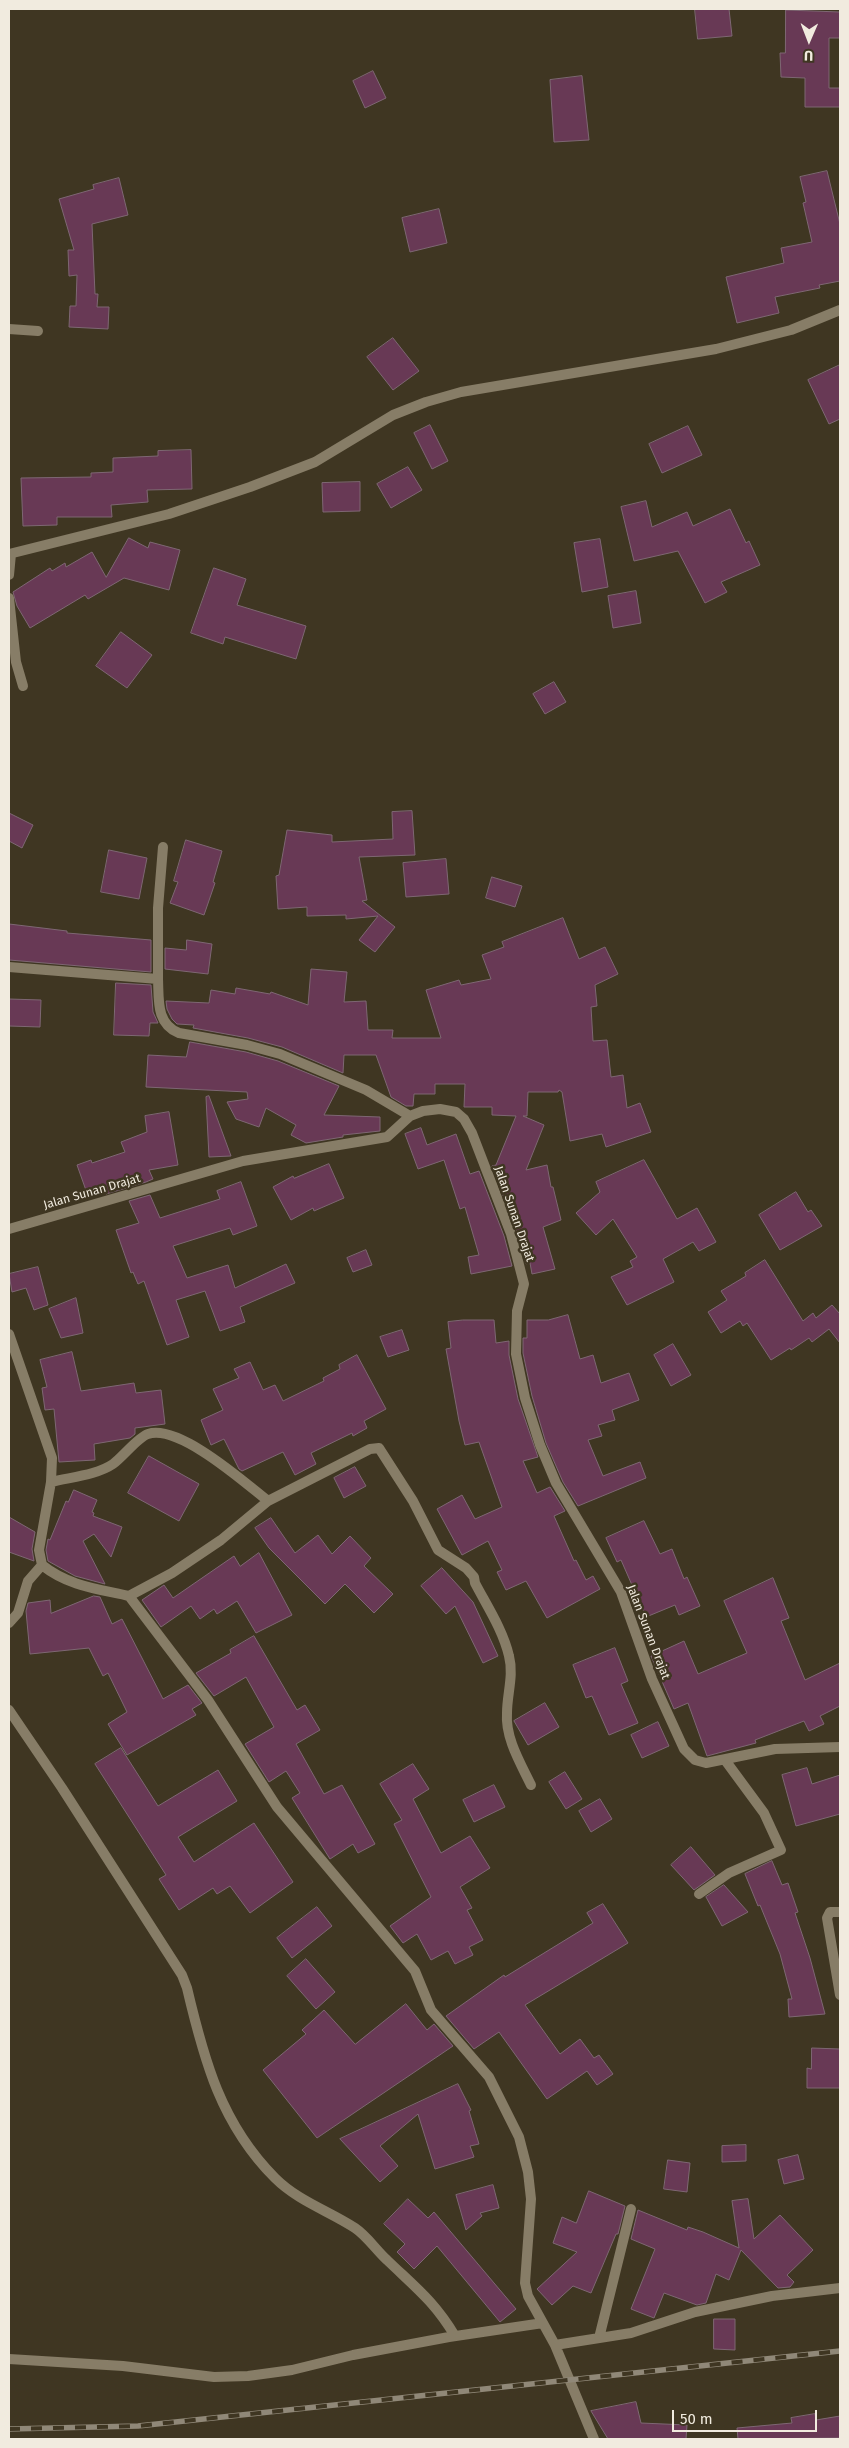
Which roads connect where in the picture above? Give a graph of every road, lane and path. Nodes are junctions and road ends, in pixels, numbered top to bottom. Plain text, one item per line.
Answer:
1 (840, 310) edge
2 (9, 329) edge
3 (38, 331) dead end
4 (10, 554) edge
5 (9, 575) edge
6 (9, 598) edge
7 (23, 686) dead end
8 (163, 847) dead end
9 (9, 967) edge
10 (158, 979) junction
11 (410, 1116) junction
12 (9, 1229) edge
13 (9, 1334) edge
14 (52, 1482) junction
15 (268, 1501) junction
16 (42, 1565) junction
17 (129, 1596) junction
18 (9, 1623) edge
19 (9, 1710) edge
20 (840, 1747) edge
21 (725, 1760) junction
22 (531, 1785) dead end
23 (699, 1894) dead end
24 (840, 1912) edge
25 (840, 1995) edge
26 (631, 2209) dead end
27 (840, 2288) edge
28 (543, 2323) junction
29 (454, 2336) junction
30 (599, 2338) junction
31 (556, 2345) junction
32 (9, 2358) edge
33 (594, 2439) edge

1 - 4 street
2 - 3 street
4 - 5 street
6 - 7 street
8 - 10 street
9 - 10 street
10 - 11 street
11 - 12 street, Jalan Sunan Drajat
11 - 21 street, Jalan Sunan Drajat
13 - 14 street
14 - 15 street
14 - 16 street
15 - 17 street
15 - 22 street
16 - 17 street
16 - 18 street
17 - 28 street
19 - 29 street
20 - 21 street, Jalan Sunan Drajat
21 - 23 street
24 - 25 street
26 - 30 street
27 - 30 street
28 - 29 street
28 - 31 street
29 - 32 street
30 - 31 street
31 - 33 street

